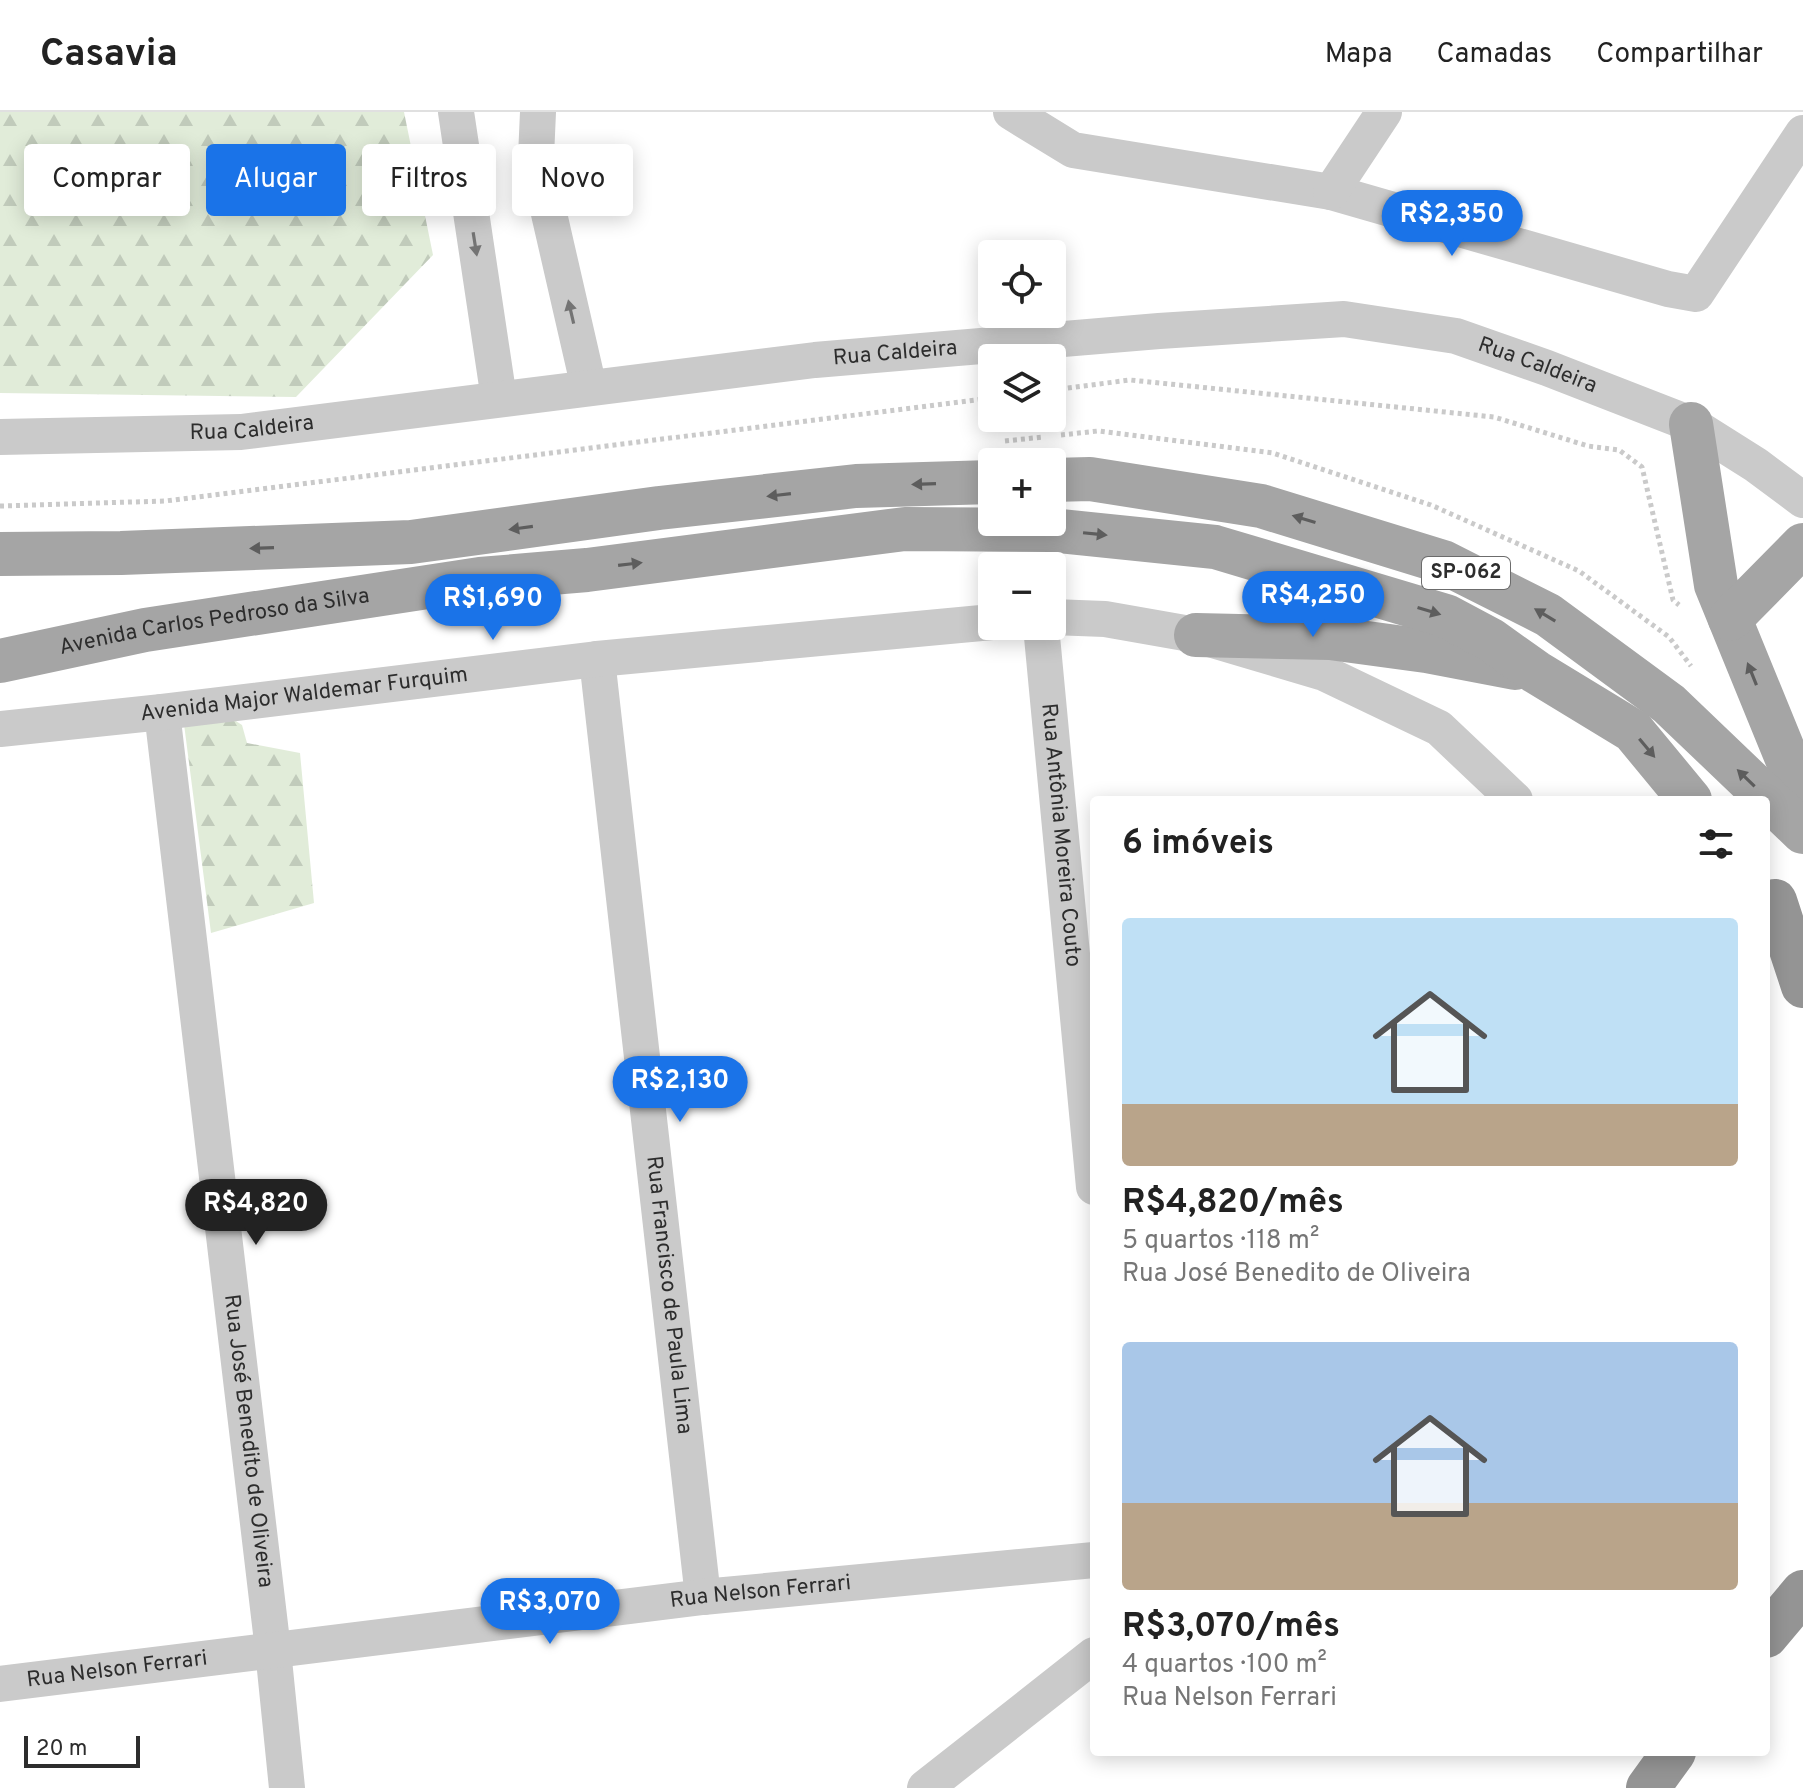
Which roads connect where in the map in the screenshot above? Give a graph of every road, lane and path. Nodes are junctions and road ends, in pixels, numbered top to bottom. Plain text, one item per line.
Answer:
1 (456, 112) edge
2 (538, 112) edge
3 (1011, 112) edge
4 (1384, 112) edge
5 (1803, 133) edge
6 (1331, 192) junction
7 (589, 388) junction
8 (1066, 388) edge
9 (499, 399) junction
10 (978, 400) edge
11 (1691, 424) junction
12 (0, 437) edge
13 (1066, 480) edge
14 (978, 482) edge
15 (1803, 500) edge
16 (0, 506) edge
17 (1803, 545) edge
18 (0, 554) edge
19 (1066, 618) edge
20 (1730, 619) junction
21 (978, 623) edge
22 (1196, 635) junction
23 (1042, 640) edge
24 (597, 659) junction
25 (0, 661) edge
26 (1536, 672) junction
27 (162, 712) junction
28 (0, 729) edge
29 (1511, 796) edge
30 (1687, 796) edge
31 (1765, 796) edge
32 (1803, 798) edge
33 (1770, 800) edge
34 (1803, 832) edge
35 (1770, 895) edge
36 (1803, 958) edge
37 (1803, 986) edge
38 (1090, 1145) edge
39 (1090, 1560) edge
40 (1803, 1592) edge
41 (703, 1597) junction
42 (1770, 1631) edge
43 (273, 1650) junction
44 (1090, 1658) edge
45 (0, 1684) edge
46 (1671, 1756) edge
47 (287, 1788) edge
48 (925, 1788) edge
49 (1648, 1788) edge

1 -> 9 street
7 -> 2 street
3 - 6 street
4 - 6 street
5 - 6 street
7 - 9 street, Rua Caldeira
7 - 11 street, Rua Caldeira
8 - 20 path
9 - 12 street, Rua Caldeira
10 - 16 path
11 - 15 street, Rua Caldeira
11 - 20 main road
31 -> 13 main road, SP-062
14 -> 18 main road
17 - 20 main road
19 - 22 street
32 -> 20 main road
21 - 24 street, Avenida Major Waldemar Furquim
22 - 26 main road
22 - 29 street
23 - 38 street, Rua Antônia Moreira Couto
24 - 27 street, Avenida Major Waldemar Furquim
24 - 41 street, Rua Francisco de Paula Lima
25 -> 26 main road, Avenida Carlos Pedroso da Silva / SP-062
26 -> 30 main road, SP-062
27 - 28 street, Avenida Major Waldemar Furquim
27 - 43 street, Rua José Benedito de Oliveira
34 -> 33 main road, SP-062
35 - 36 main road
35 - 37 highway
39 - 41 street, Rua Nelson Ferrari
40 - 42 highway
41 - 43 street, Rua Nelson Ferrari
43 - 45 street, Rua Nelson Ferrari
43 - 47 street, Rua José Benedito de Oliveira
44 - 48 street
46 - 49 highway

